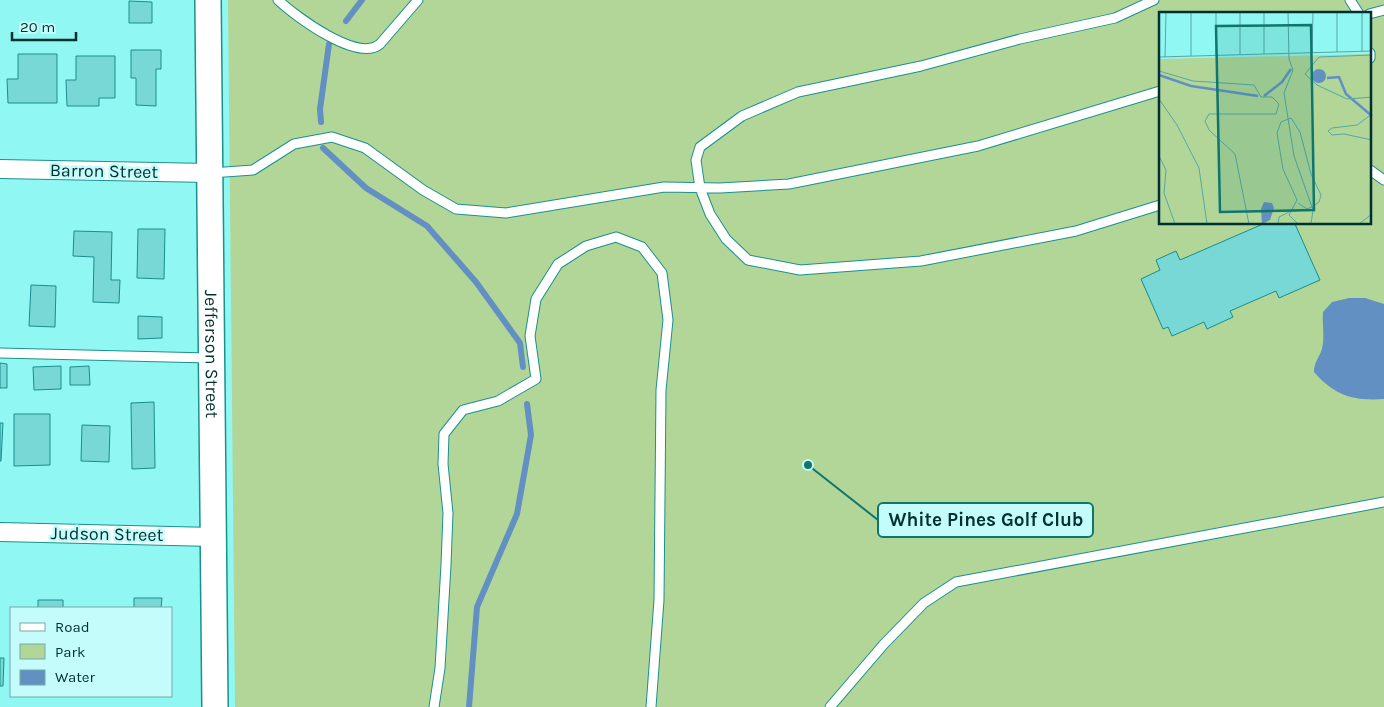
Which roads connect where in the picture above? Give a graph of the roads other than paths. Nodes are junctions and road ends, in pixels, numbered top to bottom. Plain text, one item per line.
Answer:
1 (208, 0) edge
2 (278, 0) edge
3 (418, 0) edge
4 (1154, 0) edge
5 (1350, 0) edge
6 (1358, 12) edge
7 (1159, 91) edge
8 (0, 169) edge
9 (1372, 171) edge
10 (209, 173) junction
11 (1384, 180) edge
12 (700, 188) junction
13 (1159, 205) edge
14 (0, 353) edge
15 (212, 358) junction
16 (1384, 502) edge
17 (0, 532) edge
18 (214, 537) junction
19 (215, 707) edge
20 (434, 707) edge
21 (650, 707) edge
22 (830, 707) edge

1 - 10 street, Jefferson Street
2 - 3 lane
4 - 12 lane
5 - 6 lane
7 - 12 lane
8 - 10 street, Barron Street
9 - 11 lane
10 - 12 lane
10 - 15 street, Jefferson Street
12 - 13 lane
14 - 15 lane
15 - 18 street, Jefferson Street
16 - 22 lane
17 - 18 street, Judson Street
18 - 19 street, Jefferson Street
20 - 21 lane

